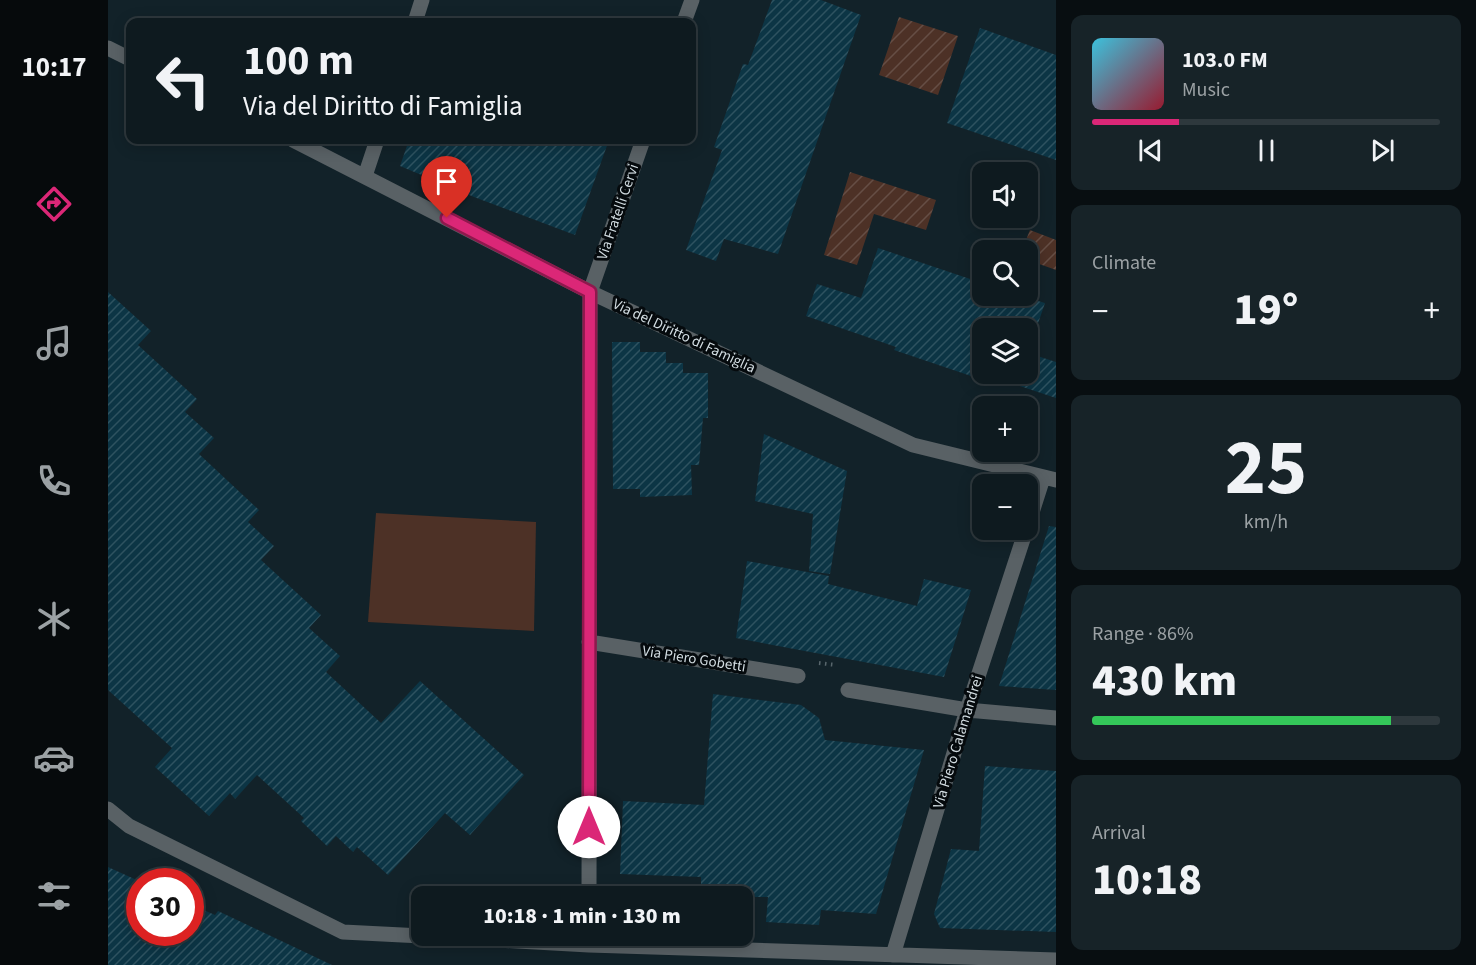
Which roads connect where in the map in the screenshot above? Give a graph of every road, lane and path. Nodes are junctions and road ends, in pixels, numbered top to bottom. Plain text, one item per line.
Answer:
1 (423, 0) edge
2 (692, 0) edge
3 (416, 18) edge
4 (685, 18) edge
5 (108, 48) edge
6 (126, 57) edge
7 (301, 144) edge
8 (376, 144) edge
9 (642, 144) edge
10 (365, 176) junction
11 (590, 292) junction
12 (1049, 479) edge
13 (1038, 503) edge
14 (1023, 540) edge
15 (589, 642) junction
16 (798, 676) joint
17 (849, 690) joint
18 (967, 710) junction
19 (1056, 718) edge
20 (108, 809) edge
21 (589, 886) edge
22 (411, 935) edge
23 (711, 946) edge
24 (893, 955) junction
25 (1056, 960) edge

1 - 3 street
2 - 4 street
5 - 6 street
7 - 10 street, Via del Diritto di Famiglia
8 - 10 street
9 - 11 street, Via Fratelli Cervi
10 - 11 street, Via del Diritto di Famiglia
11 - 12 street, Via del Diritto di Famiglia
11 - 15 street, Via Fratelli Cervi
12 - 13 street
14 - 18 street, Via Piero Calamandrei
15 - 16 street, Via Piero Gobetti
15 - 21 street, Via Fratelli Cervi
16 - 17 path
17 - 18 street
18 - 19 street
18 - 24 street, Via Piero Calamandrei
20 - 22 street
23 - 24 street
24 - 25 street

